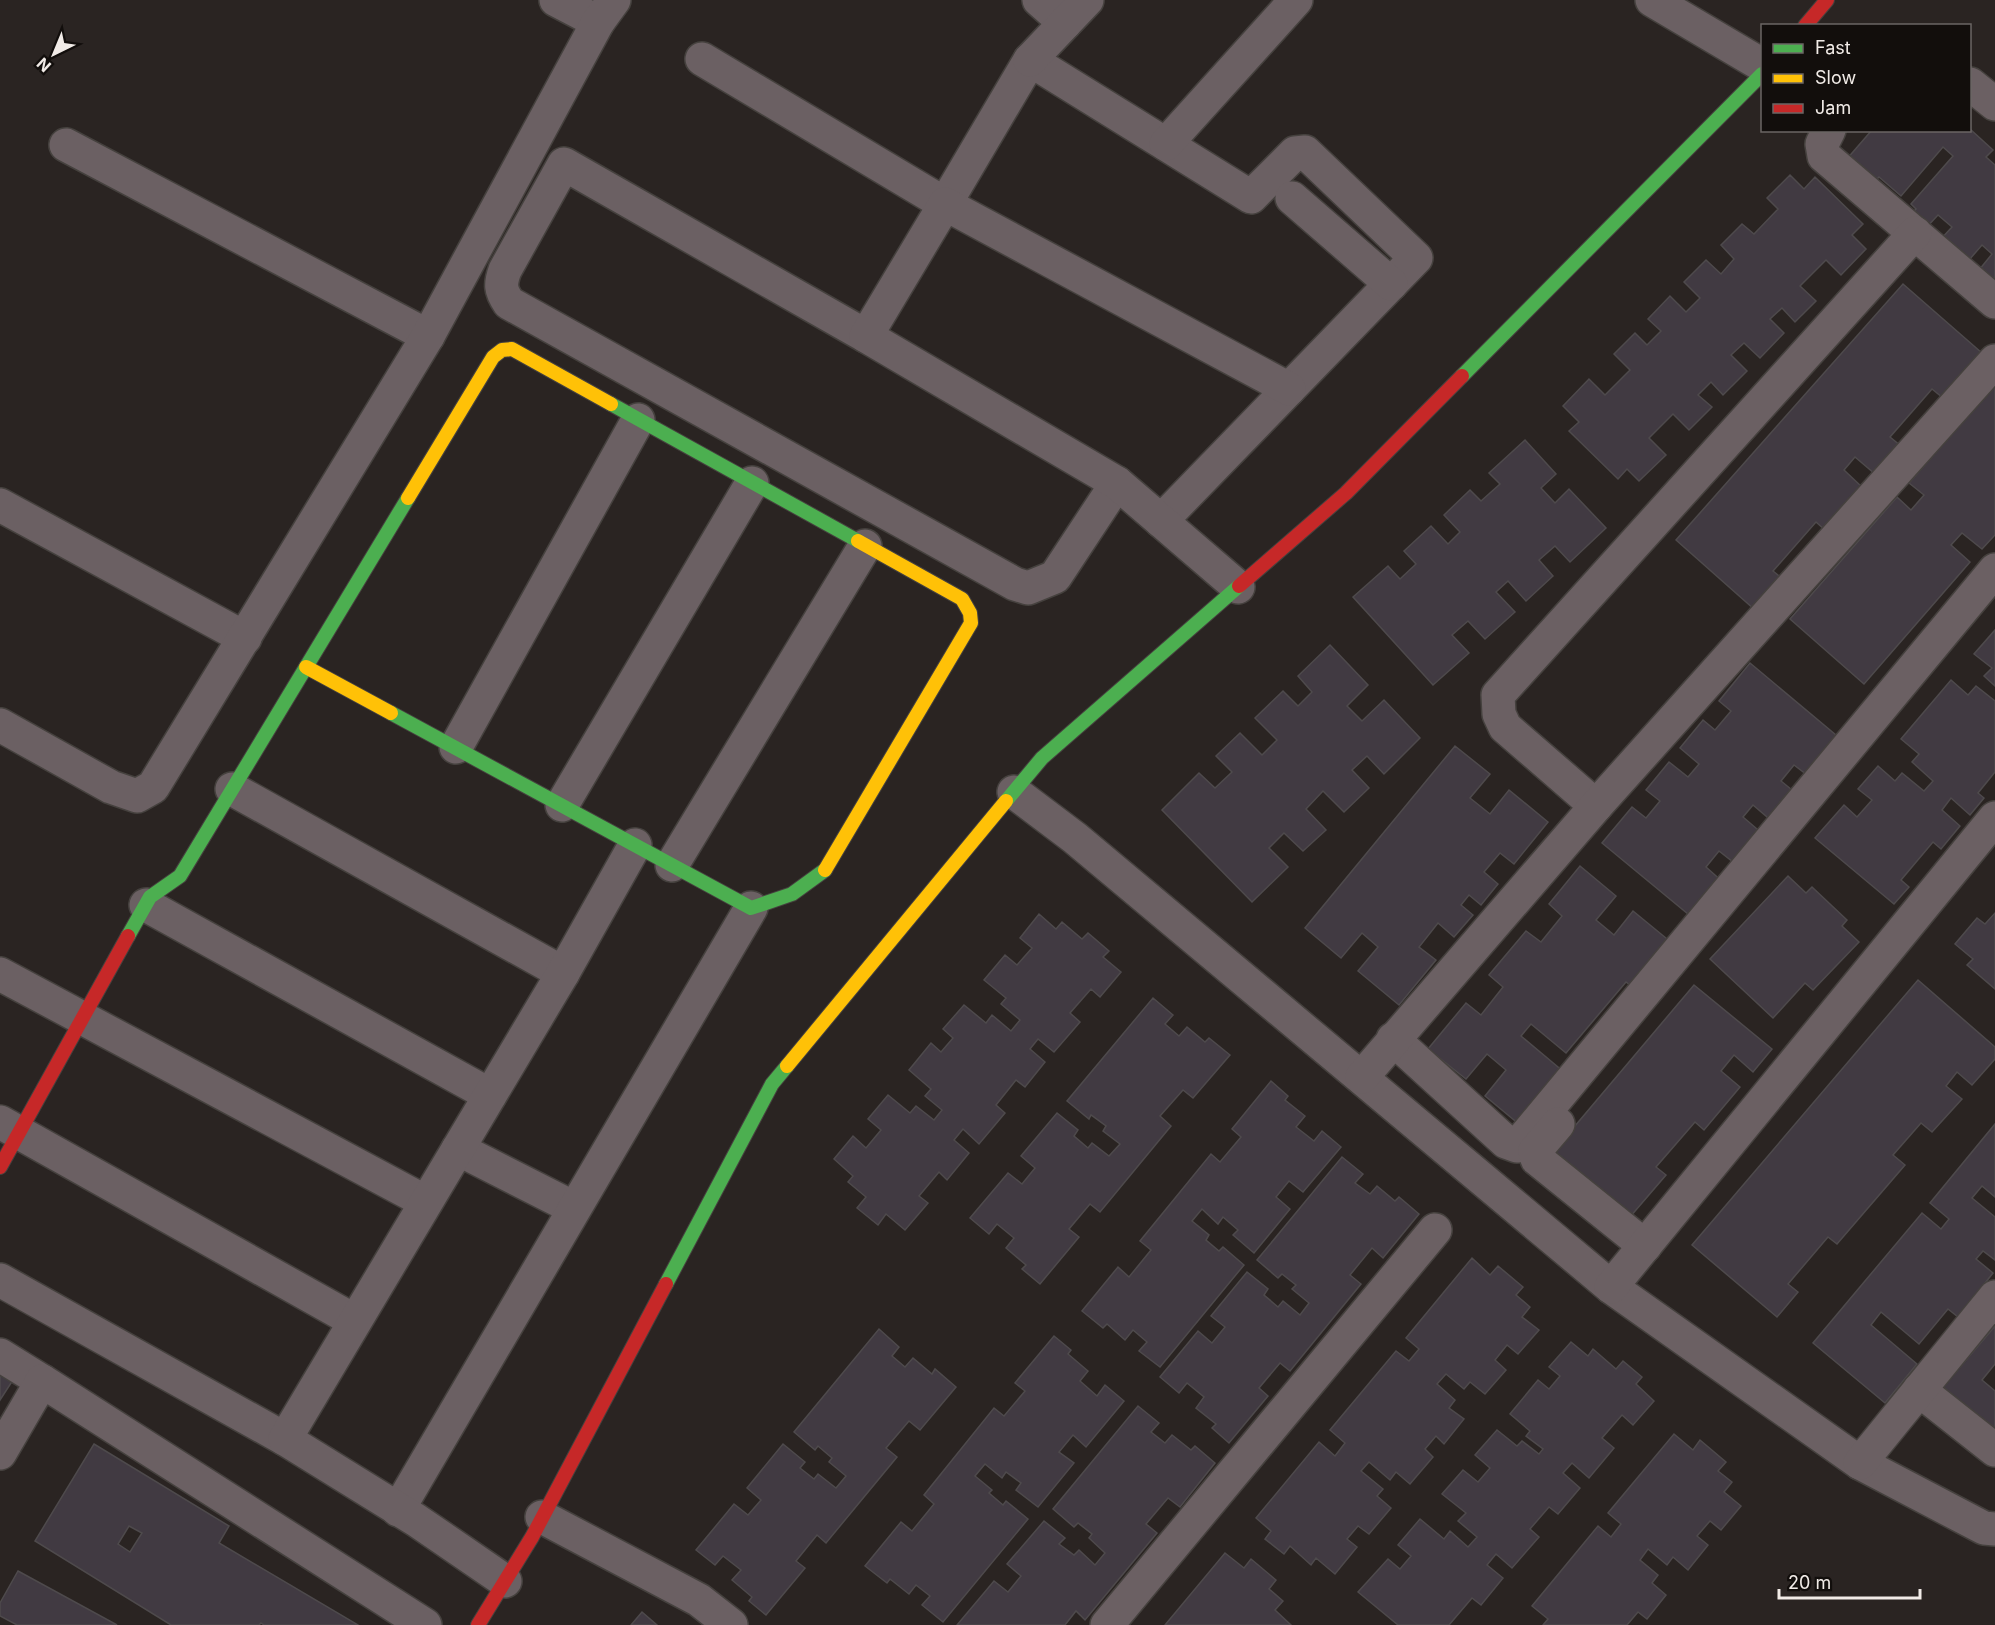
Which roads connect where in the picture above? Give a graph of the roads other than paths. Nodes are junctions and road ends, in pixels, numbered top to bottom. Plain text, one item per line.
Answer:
1 (556, 0) edge
2 (1039, 0) edge
3 (1087, 0) edge
4 (1296, 0) edge
5 (1652, 0) edge
6 (1827, 0) edge
7 (606, 11) edge
8 (1065, 23) junction
9 (1807, 24) edge
10 (702, 59) dead end
11 (1030, 60) junction
12 (1761, 64) edge
13 (1761, 75) edge
14 (1971, 85) edge
15 (1995, 104) edge
16 (1828, 132) edge
17 (1166, 144) junction
18 (66, 145) dead end
19 (1292, 198) dead end
20 (945, 204) junction
21 (1915, 233) junction
22 (1391, 284) junction
23 (1995, 302) edge
24 (428, 336) junction
25 (866, 336) junction
26 (1995, 361) edge
27 (1288, 389) junction
28 (638, 420) junction
29 (752, 483) junction
30 (1117, 483) junction
31 (0, 505) edge
32 (1161, 520) junction
33 (866, 546) junction
34 (1995, 570) edge
35 (1238, 587) junction
36 (1995, 599) edge
37 (245, 638) junction
38 (306, 667) junction
39 (0, 725) edge
40 (456, 747) junction
41 (232, 789) junction
42 (1014, 792) junction
43 (562, 805) junction
44 (1596, 807) junction
45 (1995, 818) edge
46 (635, 845) junction
47 (672, 865) junction
48 (146, 905) junction
49 (751, 908) junction
50 (563, 973) junction
51 (0, 974) edge
52 (85, 1018) junction
53 (1393, 1039) junction
54 (1362, 1077) junction
55 (490, 1095) junction
56 (10, 1128) edge
57 (458, 1149) junction
58 (0, 1167) edge
59 (426, 1202) junction
60 (574, 1208) junction
61 (1435, 1230) dead end
62 (1645, 1246) junction
63 (0, 1280) edge
64 (1611, 1287) junction
65 (1995, 1296) edge
66 (355, 1321) junction
67 (0, 1355) edge
68 (42, 1381) junction
69 (1919, 1390) junction
70 (285, 1439) junction
71 (1995, 1450) edge
72 (0, 1453) edge
73 (1860, 1463) junction
74 (398, 1510) junction
75 (542, 1516) junction
76 (1995, 1529) edge
77 (505, 1581) junction
78 (425, 1625) edge
79 (478, 1625) edge
80 (730, 1625) edge
81 (1107, 1625) edge

1 - 7 street
2 - 8 street
3 - 8 street
4 - 17 street
5 - 12 street
6 - 9 street
7 - 24 street
8 - 11 street
10 - 20 street
11 - 17 street
11 - 20 street
13 - 35 street
14 - 15 street
16 - 21 street
17 - 22 street
18 - 24 street
19 - 22 street
20 - 25 street
20 - 27 street
21 - 23 street
21 - 44 street
22 - 27 street
24 - 37 street
25 - 30 street
25 - 30 street
26 - 44 street
27 - 32 street
28 - 29 street
28 - 38 street
28 - 40 street
29 - 33 street
29 - 43 street
30 - 32 street
31 - 37 street
32 - 35 street
33 - 47 street
33 - 49 street
34 - 53 street
35 - 42 street
36 - 62 street
37 - 39 street
38 - 40 street
38 - 41 street
40 - 43 street
41 - 48 street
41 - 50 street
42 - 54 street
42 - 75 street
43 - 46 street
44 - 53 street
45 - 62 street
46 - 47 street
46 - 50 street
47 - 49 street
48 - 52 street
48 - 55 street
49 - 60 street
50 - 55 street
51 - 52 street
52 - 56 street
52 - 59 street
53 - 54 street
54 - 64 street
55 - 57 street
56 - 58 street
56 - 66 street
57 - 59 street
57 - 60 street
59 - 66 street
60 - 74 street
61 - 81 street
62 - 64 street
63 - 70 street
64 - 73 street
65 - 69 street
66 - 70 street
67 - 68 street
68 - 72 street
68 - 78 street
69 - 71 street
69 - 73 street
70 - 74 street
73 - 76 street
74 - 77 street
75 - 77 street
75 - 80 street
77 - 79 street

